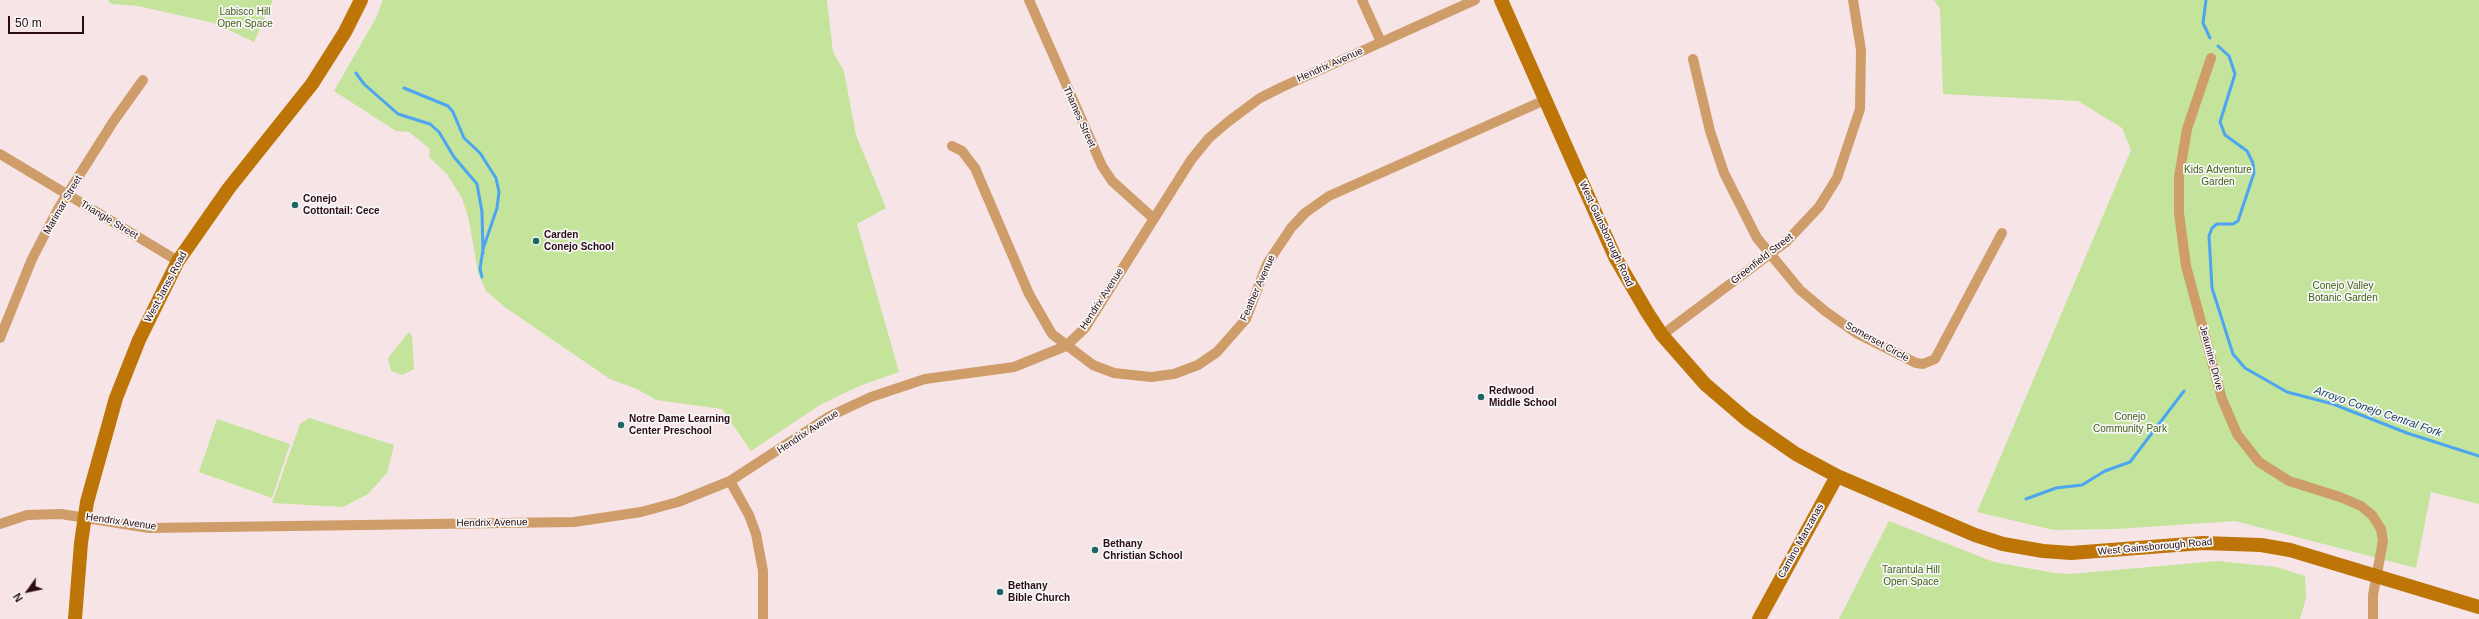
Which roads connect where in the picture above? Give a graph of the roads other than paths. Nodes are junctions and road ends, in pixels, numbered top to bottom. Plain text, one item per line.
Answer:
1 (361, 0) edge
2 (1040, 0) edge
3 (1362, 0) edge
4 (1475, 0) edge
5 (1501, 0) edge
6 (1853, 0) edge
7 (1029, 1) edge
8 (1381, 42) junction
9 (2211, 58) dead end
10 (1693, 59) dead end
11 (143, 80) dead end
12 (1545, 100) junction
13 (952, 146) dead end
14 (0, 154) edge
15 (68, 195) junction
16 (1153, 218) junction
17 (2002, 233) dead end
18 (1769, 255) junction
19 (178, 261) junction
20 (1662, 335) junction
21 (0, 338) edge
22 (1066, 346) junction
23 (1837, 476) junction
24 (730, 481) junction
25 (84, 516) junction
26 (0, 524) edge
27 (2377, 578) junction
28 (2479, 607) edge
29 (75, 619) edge
30 (763, 619) edge
31 (1759, 619) edge
32 (2374, 619) edge

1 - 19 street, West Janss Road
2 - 7 street
3 - 8 street
4 - 8 street, Hendrix Avenue
5 - 12 street, West Gainsborough Road
6 - 18 street, Greenfield Street
7 - 16 street, Thames Street
8 - 16 street, Hendrix Avenue
9 - 27 street, Jeaunine Drive
10 - 18 street, Somerset Circle
11 - 15 street, Marimar Street
12 - 20 street, West Gainsborough Road
12 - 22 street, Feather Avenue
13 - 22 street, Feather Avenue
14 - 15 street, Triangle Street
15 - 19 street, Triangle Street
15 - 21 street, Marimar Street
16 - 22 street, Hendrix Avenue
17 - 18 street, Somerset Circle
18 - 20 street, Greenfield Street
19 - 25 street, West Janss Road
20 - 23 street, West Gainsborough Road
22 - 24 street, Hendrix Avenue
23 - 27 street, West Gainsborough Road
23 - 31 street, Camino Manzanas
24 - 25 street, Hendrix Avenue
24 - 30 street
25 - 26 street, Hendrix Avenue
25 - 29 street, West Janss Road
27 - 28 street, West Gainsborough Road
27 - 32 street, Jeaunine Drive

